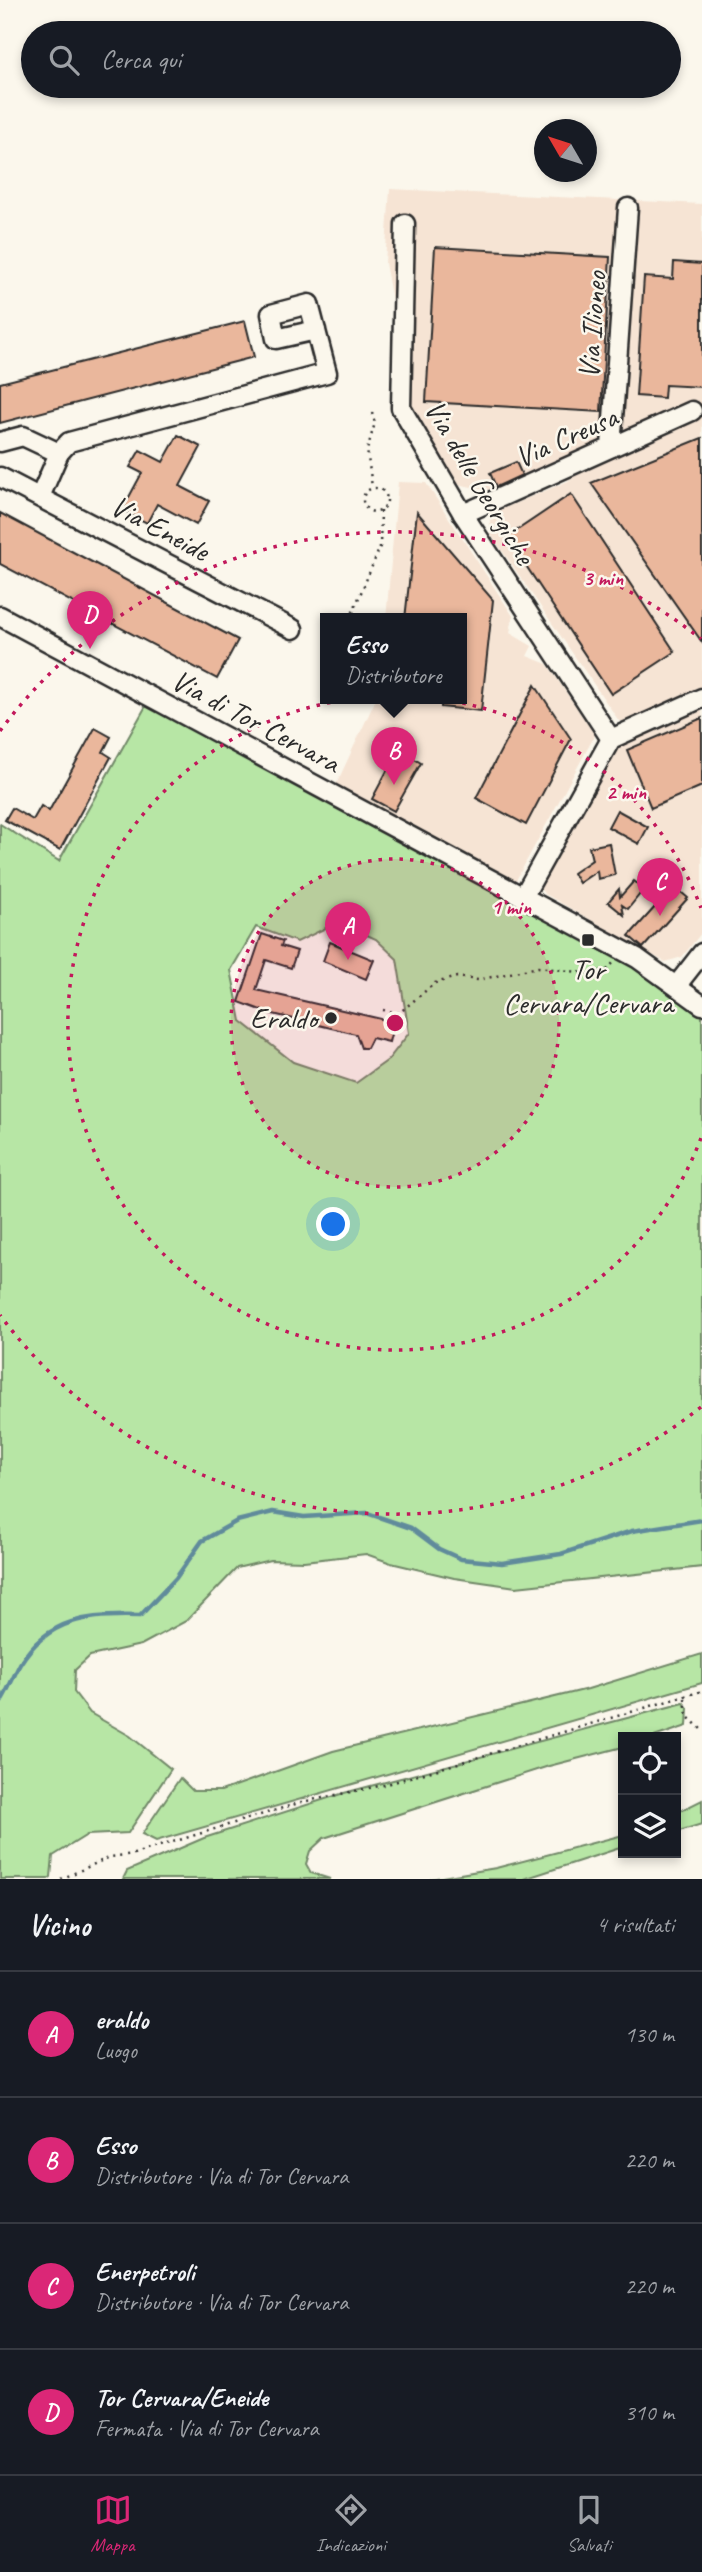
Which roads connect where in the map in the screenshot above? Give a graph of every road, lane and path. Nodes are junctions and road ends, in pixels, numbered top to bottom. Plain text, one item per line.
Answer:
1 (628, 208) dead end
2 (405, 224) dead end
3 (316, 330) dead end
4 (692, 411) dead end
5 (372, 413) dead end
6 (0, 442) edge
7 (611, 447) junction
8 (59, 453) junction
9 (0, 477) edge
10 (372, 487) junction
11 (40, 497) junction
12 (381, 511) junction
13 (463, 514) junction
14 (352, 613) edge
15 (0, 616) edge
16 (293, 629) dead end
17 (702, 698) edge
18 (611, 739) junction
19 (523, 897) junction
20 (621, 950) junction
21 (702, 953) edge
22 (677, 985) junction
23 (702, 1005) edge
24 (383, 1010) dead end
25 (702, 1691) edge
26 (685, 1698) junction
27 (697, 1723) junction
28 (702, 1724) edge
29 (702, 1730) edge
30 (61, 1879) edge

1 - 7 street, Via Ilioneo
2 - 13 street, Via delle Georgiche
3 - 8 street
4 - 7 street, Via Creusa
5 - 10 path
6 - 8 street
7 - 13 street, Via Creusa
8 - 11 street
9 - 11 street, Via Eneide
10 - 12 path
10 - 12 path
11 - 16 street, Via Eneide
12 - 14 path
13 - 18 street, Via delle Georgiche
15 - 19 street, Via di Tor Cervara
17 - 18 street
18 - 19 street
19 - 20 street, Via di Tor Cervara
20 - 22 street, Via di Tor Cervara
20 - 24 path
21 - 22 street
22 - 23 street, Via di Tor Cervara
25 - 26 path
26 - 27 path
26 - 30 path
27 - 28 path
27 - 29 path

